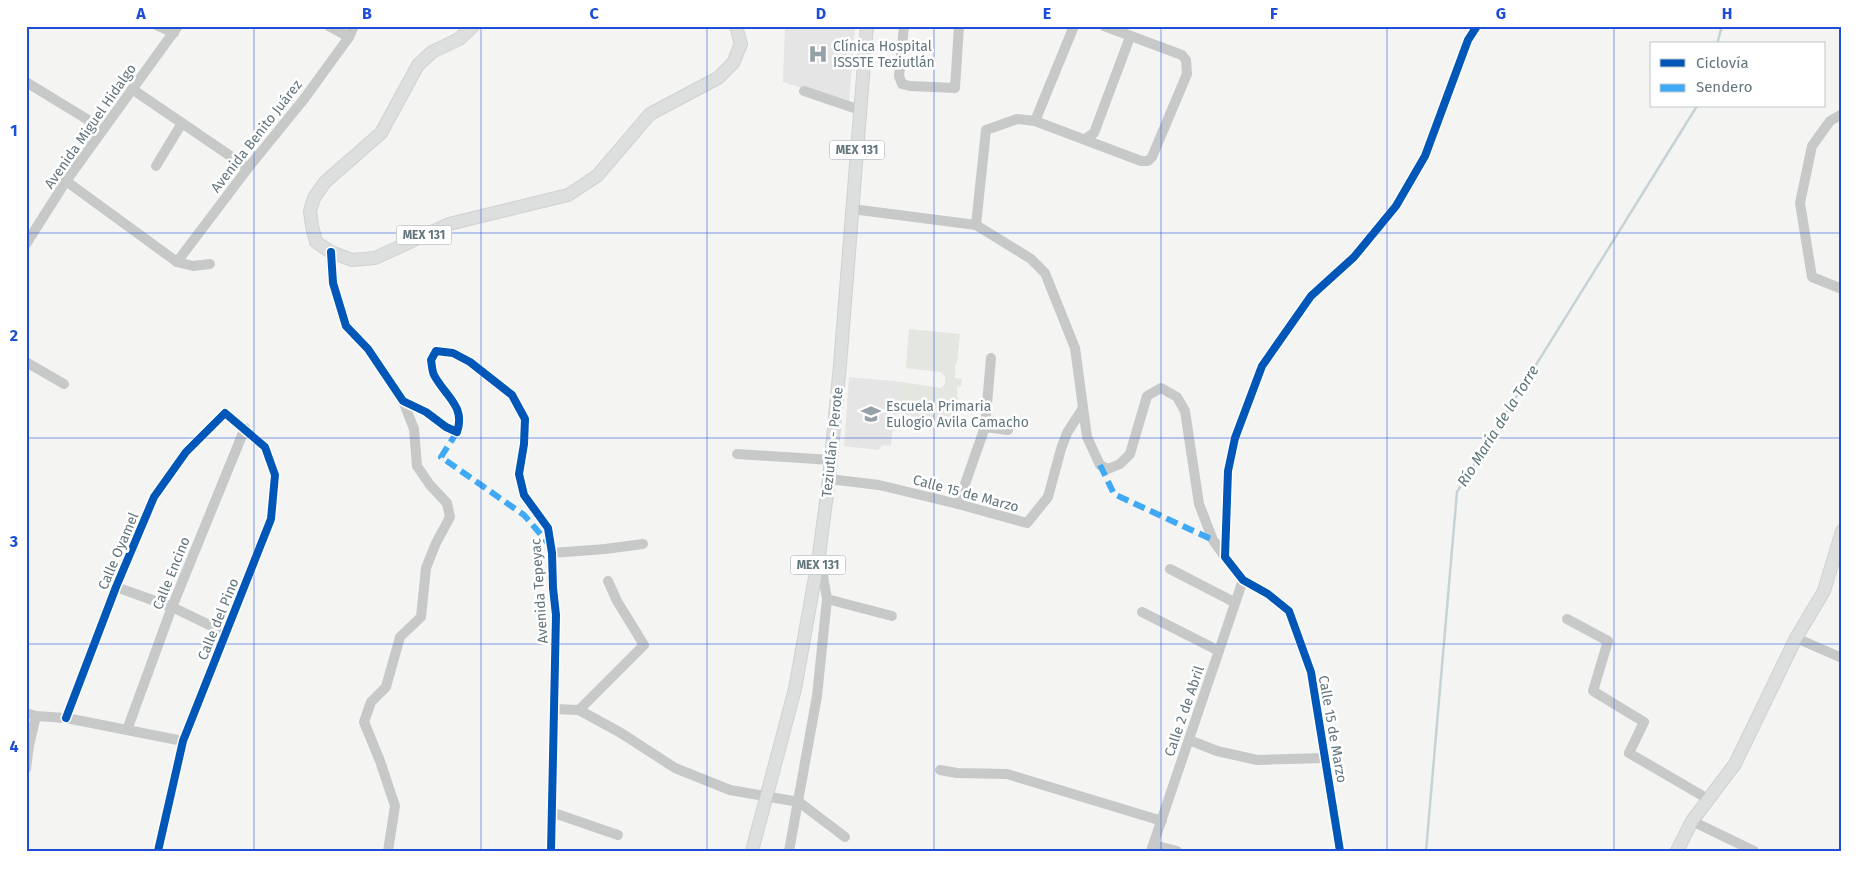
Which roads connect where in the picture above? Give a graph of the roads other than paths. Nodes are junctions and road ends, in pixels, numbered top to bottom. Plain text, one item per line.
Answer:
1 (158, 26) edge
2 (329, 26) edge
3 (354, 26) edge
4 (473, 26) edge
5 (736, 26) edge
6 (868, 26) edge
7 (904, 26) edge
8 (959, 26) edge
9 (1074, 26) edge
10 (1104, 26) edge
11 (1477, 26) edge
12 (174, 29) edge
13 (349, 37) junction
14 (1130, 37) junction
15 (26, 82) edge
16 (132, 89) junction
17 (804, 90) dead end
18 (860, 110) junction
19 (1842, 114) edge
20 (1035, 121) junction
21 (182, 123) junction
22 (103, 129) junction
23 (1086, 140) junction
24 (156, 166) dead end
25 (248, 168) junction
26 (66, 181) junction
27 (852, 209) junction
28 (976, 225) junction
29 (26, 244) edge
30 (331, 252) junction
31 (177, 262) junction
32 (210, 264) dead end
33 (1842, 289) edge
34 (990, 358) dead end
35 (26, 362) edge
36 (64, 384) dead end
37 (403, 401) junction
38 (1083, 408) junction
39 (225, 413) joint
40 (985, 427) junction
41 (245, 428) junction
42 (1008, 430) dead end
43 (737, 454) dead end
44 (831, 460) junction
45 (829, 479) junction
46 (958, 504) junction
47 (1841, 536) edge
48 (644, 544) dead end
49 (552, 553) junction
50 (819, 555) junction
51 (1225, 557) junction
52 (1170, 569) dead end
53 (1243, 580) junction
54 (608, 581) dead end
55 (116, 587) junction
56 (827, 599) junction
57 (1234, 602) junction
58 (172, 607) junction
59 (1142, 612) dead end
60 (892, 616) dead end
61 (1567, 618) dead end
62 (226, 632) junction
63 (1796, 638) junction
64 (1220, 651) junction
65 (1842, 658) edge
66 (555, 708) junction
67 (579, 710) junction
68 (31, 715) edge
69 (66, 718) junction
70 (126, 730) junction
71 (1189, 740) junction
72 (183, 742) junction
73 (1325, 758) junction
74 (26, 769) edge
75 (940, 770) dead end
76 (765, 796) junction
77 (1708, 799) junction
78 (799, 802) junction
79 (551, 812) junction
80 (1162, 821) junction
81 (1692, 821) junction
82 (618, 835) dead end
83 (845, 837) dead end
84 (1152, 848) edge
85 (158, 851) edge
86 (388, 851) edge
87 (551, 851) edge
88 (752, 851) edge
89 (789, 851) edge
90 (1177, 851) edge
91 (1340, 851) edge
92 (1677, 851) edge
93 (1754, 851) edge

1 - 12 street
2 - 13 street
3 - 13 street, Avenida Benito Juárez
4 - 30 main road, MEX 131
5 - 30 main road, MEX 131
6 - 18 main road, Teziutlán - Perote / MEX 131
7 - 8 street
9 - 20 street
10 - 14 street
11 - 51 street
12 - 16 street, Avenida Miguel Hidalgo
13 - 25 street, Avenida Benito Juárez
14 - 23 street
14 - 23 street
15 - 22 street
16 - 21 street
16 - 22 street, Avenida Miguel Hidalgo
17 - 18 street
18 - 27 main road, Teziutlán - Perote / MEX 131
19 - 33 street
20 - 23 street
20 - 28 street
21 - 24 street
21 - 25 street
22 - 26 street, Avenida Miguel Hidalgo
25 - 31 street, Avenida Benito Juárez
26 - 29 street, Avenida Miguel Hidalgo
26 - 31 street
27 - 28 street
27 - 44 main road, Teziutlán - Perote / MEX 131
28 - 38 street
30 - 37 street
31 - 32 street
34 - 40 street
35 - 36 street
37 - 49 street, Avenida Tepeyac
37 - 86 street
38 - 46 street, Calle 15 de Marzo
38 - 51 street
39 - 41 street, Calle del Pino
39 - 55 street, Calle Oyamel
40 - 42 street
40 - 46 street
41 - 58 street, Calle Encino
41 - 62 street, Calle del Pino
43 - 44 street
44 - 45 main road, Teziutlán - Perote / MEX 131
45 - 46 street, Calle 15 de Marzo
45 - 50 main road, Teziutlán - Perote / MEX 131
47 - 63 main road
48 - 49 street
49 - 66 street, Avenida Tepeyac
50 - 56 street
50 - 76 main road, Teziutlán - Perote / MEX 131
51 - 53 street
52 - 57 street
53 - 57 street, Calle 2 de Abril
53 - 73 street, Calle 15 de Marzo
54 - 67 street
55 - 58 street
55 - 69 street, Calle Oyamel
56 - 60 street
56 - 78 street
57 - 64 street, Calle 2 de Abril
58 - 62 street
58 - 70 street, Calle Encino
59 - 64 street
61 - 77 street
62 - 72 street, Calle del Pino
63 - 65 street
63 - 77 main road
64 - 71 street, Calle 2 de Abril
66 - 67 street
66 - 79 street, Avenida Tepeyac
67 - 76 street
68 - 69 street
68 - 74 street
69 - 70 street
70 - 72 street
71 - 73 street
71 - 80 street, Calle 2 de Abril
72 - 85 street, Calle del Pino
73 - 91 street, Calle 15 de Marzo
75 - 80 street
76 - 78 street
76 - 88 main road, Teziutlán - Perote / MEX 131
77 - 81 main road
78 - 83 street
78 - 89 street
79 - 82 street
79 - 87 street, Avenida Tepeyac
80 - 84 street, Calle 2 de Abril
81 - 92 main road
81 - 93 street
84 - 90 street

